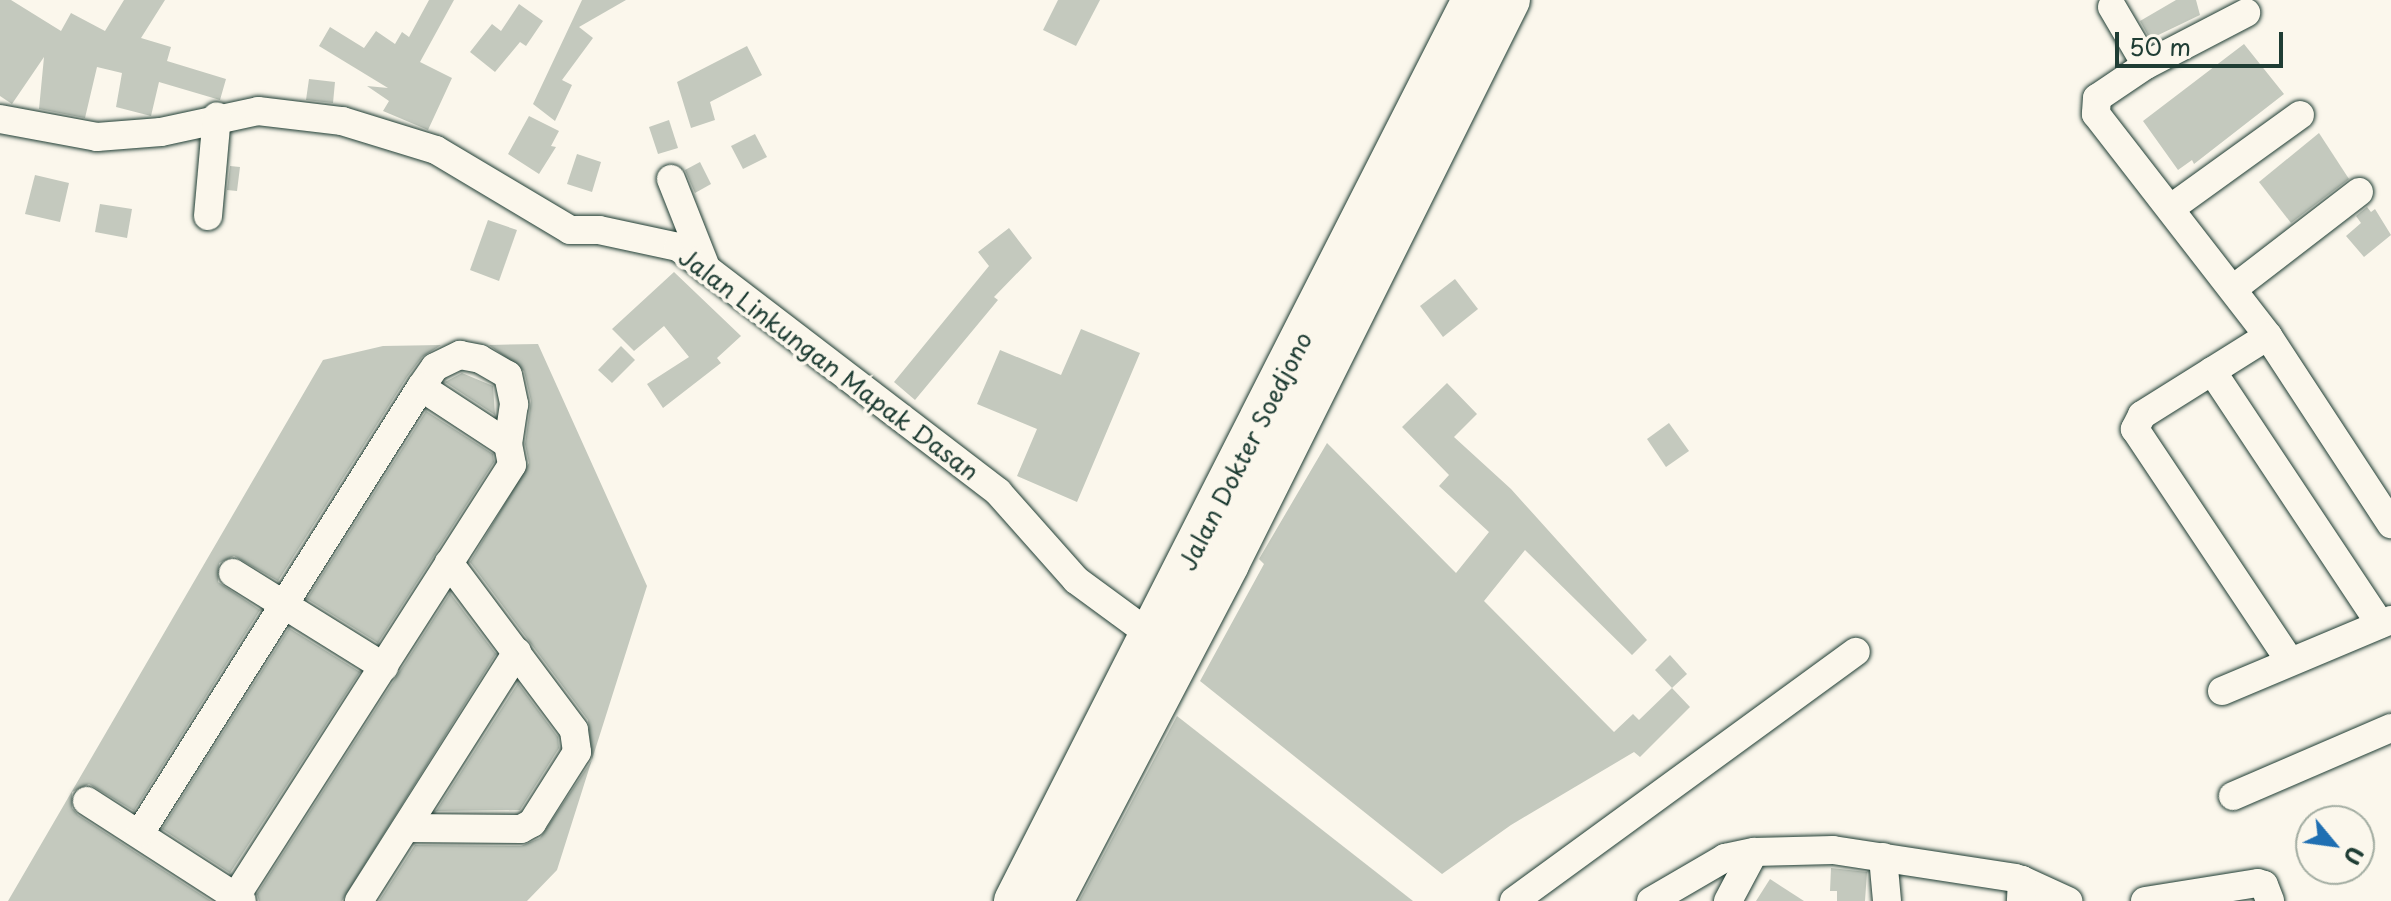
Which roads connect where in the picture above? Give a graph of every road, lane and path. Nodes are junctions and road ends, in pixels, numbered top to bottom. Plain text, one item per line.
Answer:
1 (1473, 0) edge
2 (1509, 0) edge
3 (2115, 2) edge
4 (2246, 13) dead end
5 (2146, 65) junction
6 (2300, 115) dead end
7 (217, 116) junction
8 (0, 119) edge
9 (671, 179) dead end
10 (2359, 192) dead end
11 (2171, 208) junction
12 (208, 216) dead end
13 (707, 270) junction
14 (2233, 289) junction
15 (2268, 336) junction
16 (2212, 371) junction
17 (421, 387) junction
18 (508, 444) junction
19 (2391, 524) edge
20 (449, 563) junction
21 (233, 573) dead end
22 (285, 603) junction
23 (2386, 622) edge
24 (1151, 635) junction
25 (517, 652) junction
26 (1856, 652) dead end
27 (2289, 660) junction
28 (384, 667) junction
29 (2222, 691) dead end
30 (2391, 728) edge
31 (2233, 796) dead end
32 (87, 801) dead end
33 (406, 828) junction
34 (140, 833) junction
35 (1754, 852) junction
36 (1883, 857) junction
37 (2021, 891) edge
38 (237, 900) edge
39 (359, 901) edge
40 (1015, 901) edge
41 (1052, 901) edge
42 (1514, 901) edge
43 (1651, 901) edge
44 (1728, 901) edge
45 (1887, 901) edge
46 (2068, 901) edge
47 (2145, 901) edge
48 (2270, 901) edge

1 - 24 highway, Jalan Dokter Soedjono
2 - 41 highway, Jalan Dokter Soedjono
3 - 5 street
4 - 5 street
5 - 11 street
6 - 11 street
7 - 8 street, Jalan Linkungan Mapak Dasan
7 - 12 street
7 - 13 street, Jalan Linkungan Mapak Dasan
9 - 13 street
10 - 14 street
11 - 14 street
13 - 24 street, Jalan Linkungan Mapak Dasan
14 - 15 street
15 - 16 street
15 - 19 street
16 - 23 street
16 - 27 street
17 - 18 street
17 - 18 street
17 - 22 street
18 - 20 street
20 - 25 street
20 - 28 street
21 - 22 street
22 - 28 street
22 - 34 street
23 - 27 street
24 - 40 highway, Jalan Dokter Soedjono
25 - 33 street
25 - 33 street
26 - 42 street
27 - 29 street
28 - 38 street
30 - 31 street
32 - 34 street
33 - 39 street
34 - 38 street
35 - 36 street
35 - 43 street
35 - 44 street
36 - 37 street
36 - 45 street
37 - 46 street
47 - 48 street

